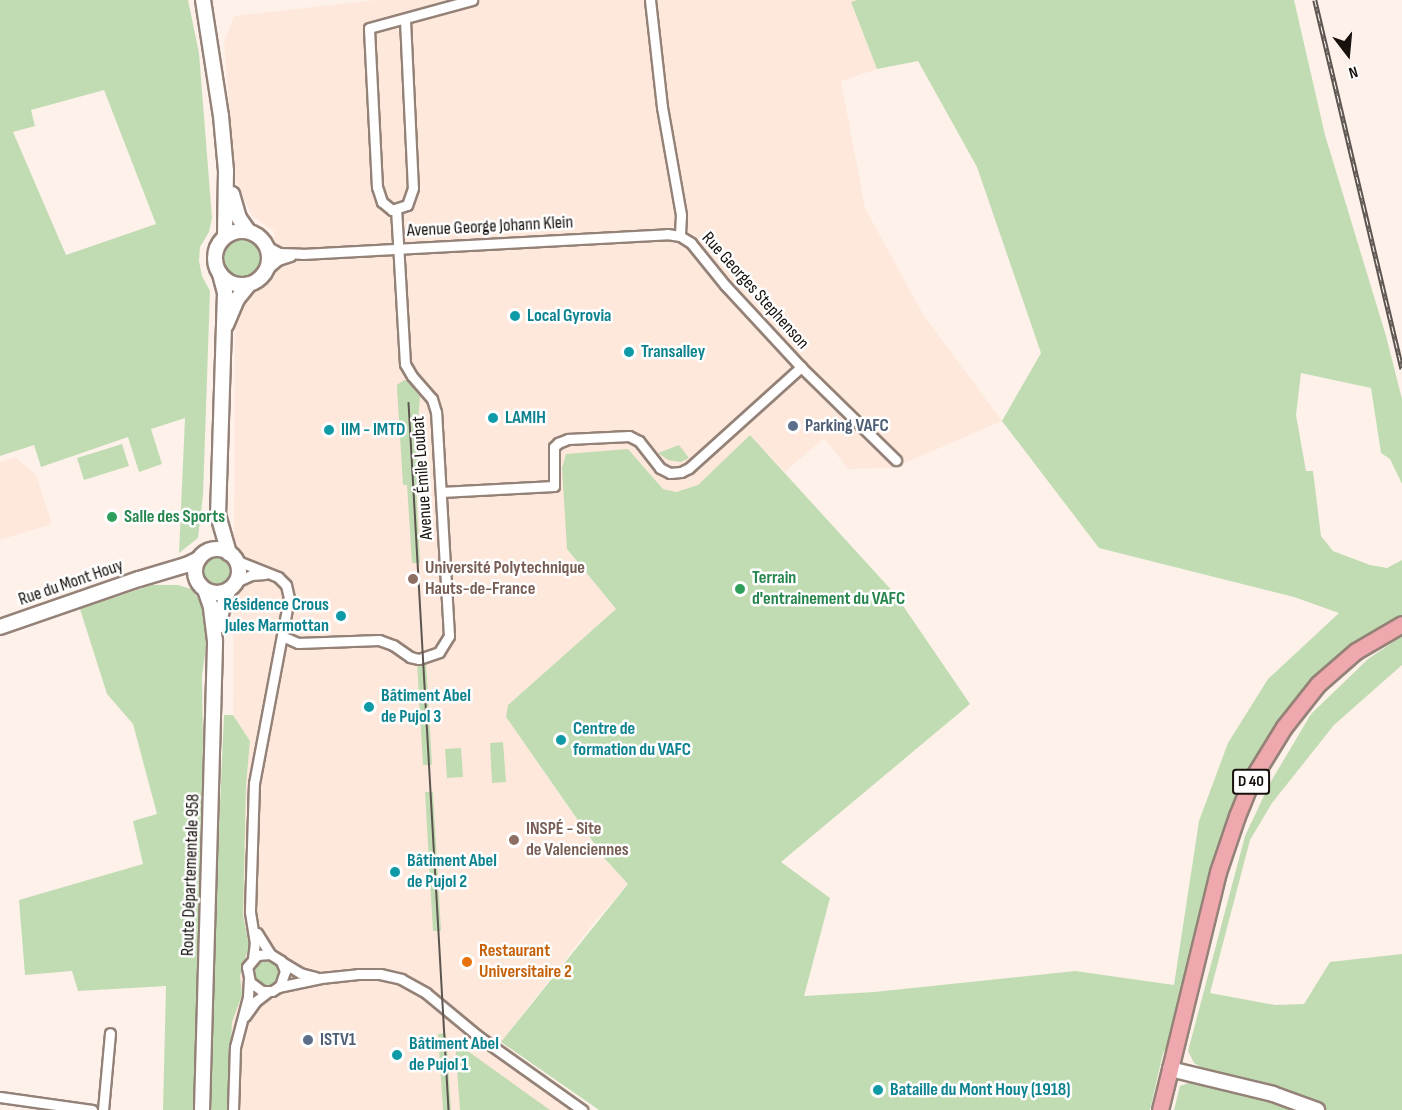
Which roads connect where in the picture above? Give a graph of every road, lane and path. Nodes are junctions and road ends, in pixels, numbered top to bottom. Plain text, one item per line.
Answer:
1 (203, 0) edge
2 (472, 0) edge
3 (651, 0) edge
4 (405, 20) junction
5 (226, 171) junction
6 (396, 210) junction
7 (248, 231) junction
8 (225, 236) junction
9 (680, 236) junction
10 (266, 246) junction
11 (398, 249) junction
12 (302, 254) junction
13 (266, 270) junction
14 (220, 274) junction
15 (249, 284) junction
16 (224, 335) junction
17 (801, 368) junction
18 (896, 460) dead end
19 (441, 492) junction
20 (218, 515) junction
21 (202, 556) junction
22 (232, 557) junction
23 (154, 574) junction
24 (269, 574) junction
25 (232, 586) junction
26 (202, 588) junction
27 (1402, 625) edge
28 (0, 627) edge
29 (282, 636) junction
30 (215, 641) junction
31 (254, 927) junction
32 (270, 954) junction
33 (252, 959) junction
34 (281, 961) junction
35 (321, 978) junction
36 (249, 980) junction
37 (273, 989) junction
38 (241, 1023) junction
39 (110, 1033) dead end
40 (1174, 1070) junction
41 (0, 1097) edge
42 (92, 1110) edge
43 (103, 1110) edge
44 (202, 1110) edge
45 (233, 1110) edge
46 (582, 1110) edge
47 (1160, 1110) edge
48 (1169, 1110) edge
49 (1317, 1110) edge

1 - 5 main road
2 - 4 street
3 - 9 street, Rue Georges Stephenson
4 - 6 street
4 - 6 street
5 - 7 main road
5 - 8 main road
6 - 11 street, Avenue Émile Loubat
7 - 8 main road
7 - 10 main road
8 - 14 main road
9 - 11 street, Avenue George Johann Klein
9 - 17 street, Rue Georges Stephenson
10 - 12 street, Avenue George Johann Klein
10 - 13 main road
11 - 12 street, Avenue George Johann Klein
11 - 19 street, Avenue Émile Loubat
12 - 13 street, Avenue George Johann Klein
13 - 15 main road
14 - 15 main road
14 - 16 main road
15 - 16 main road
16 - 20 main road
17 - 18 street, Rue Georges Stephenson
17 - 19 street
19 - 29 street, Avenue Émile Loubat
20 - 21 main road
20 - 22 main road
21 - 22 main road
21 - 23 main road, Rue du Mont Houy
21 - 26 main road
22 - 24 street
22 - 25 main road
23 - 26 main road, Rue du Mont Houy
23 - 28 main road, Rue du Mont Houy
24 - 25 street
24 - 29 street
25 - 26 main road
25 - 30 main road, Route Départementale 958
26 - 30 main road, Route Départementale 958
27 - 40 main road, D 40
29 - 31 street
30 - 44 main road, Route Départementale 958
31 - 32 street
31 - 33 street
32 - 33 street
32 - 34 street
33 - 36 street
34 - 35 street
34 - 37 street
35 - 37 street
35 - 46 street
36 - 37 street
36 - 38 street
37 - 38 street
38 - 45 street
39 - 43 street
40 - 47 main road, D 40
40 - 48 main road, D 40
40 - 49 main road
41 - 42 street

